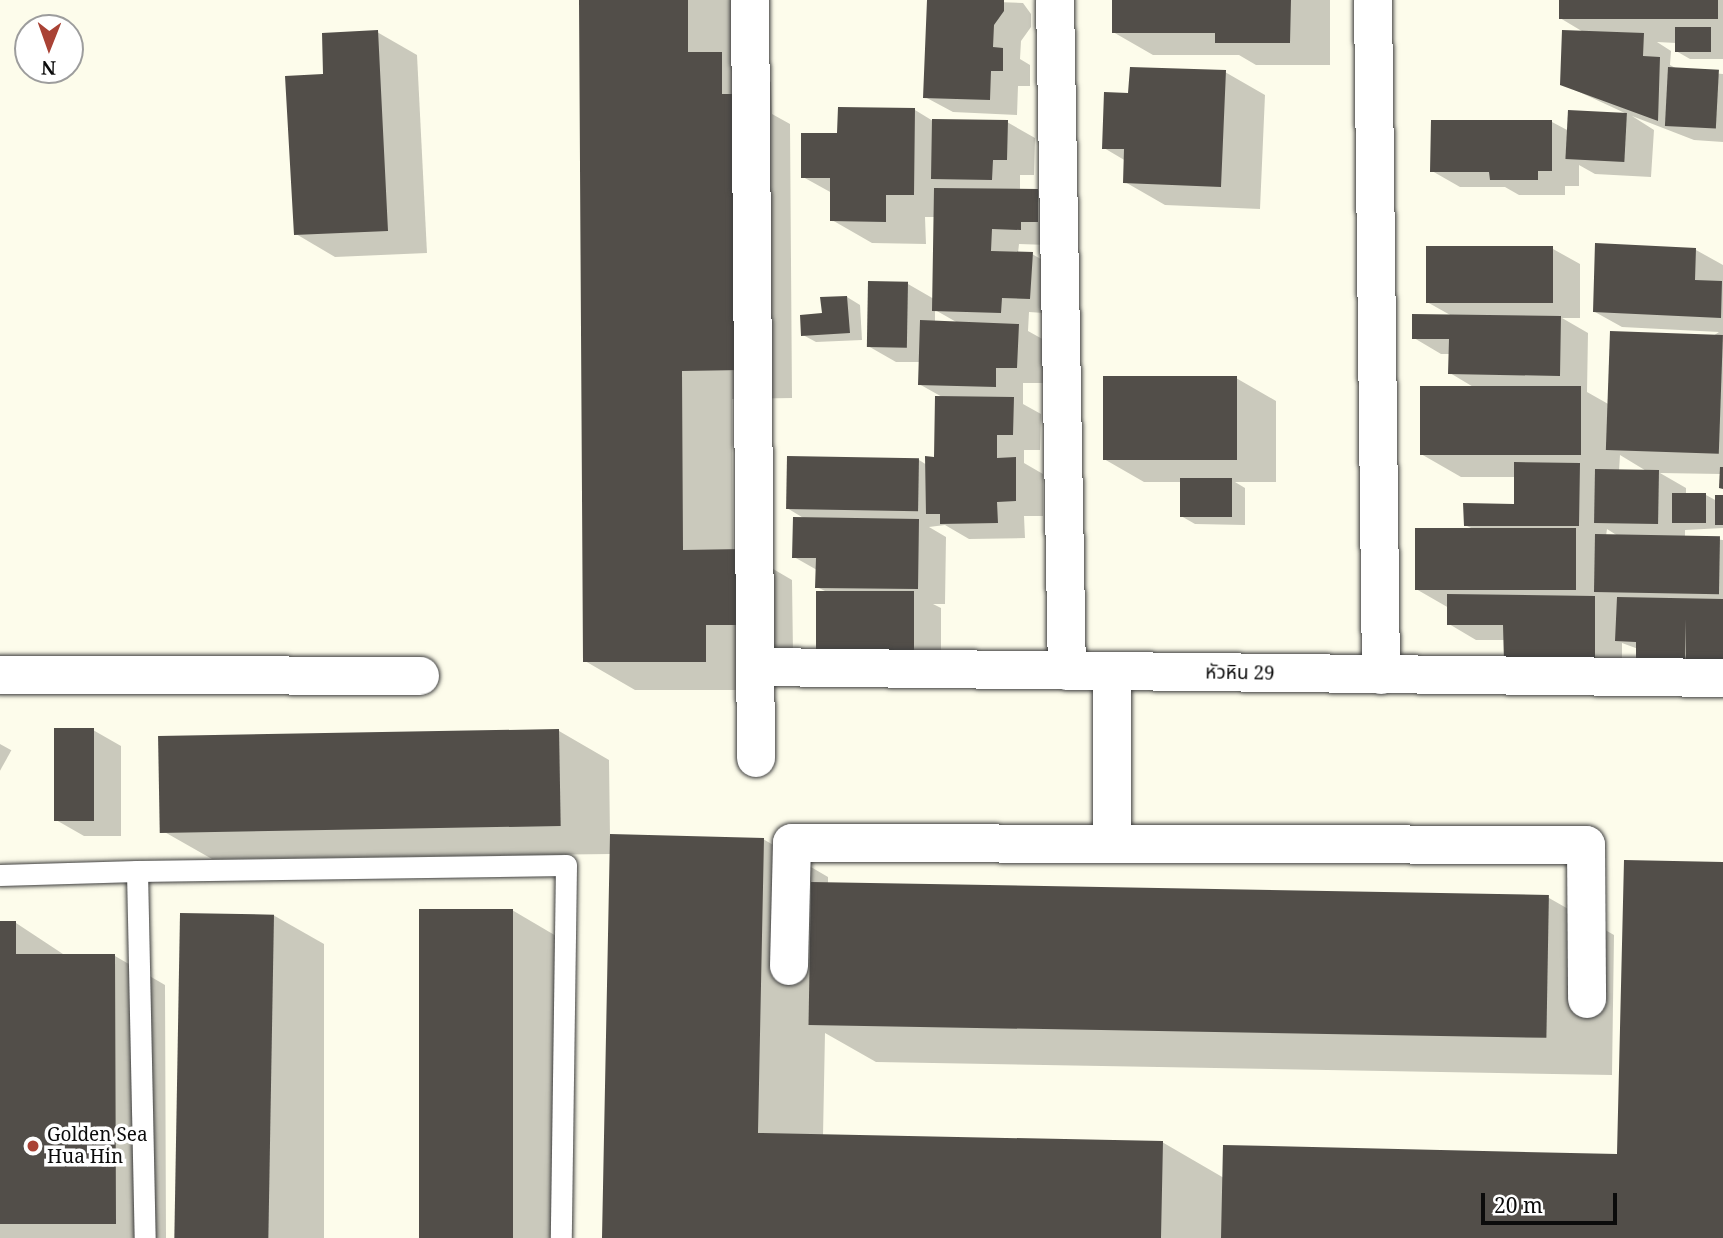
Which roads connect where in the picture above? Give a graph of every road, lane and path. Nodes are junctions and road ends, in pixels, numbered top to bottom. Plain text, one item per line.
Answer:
1 (750, 0) edge
2 (1055, 0) edge
3 (1373, 0) edge
4 (756, 667) junction
5 (1067, 671) junction
6 (1112, 671) junction
7 (1381, 674) junction
8 (0, 675) edge
9 (421, 676) dead end
10 (1723, 678) edge
11 (756, 758) dead end
12 (1111, 843) junction
13 (137, 871) junction
14 (0, 875) edge
15 (789, 966) dead end
16 (1587, 999) dead end
17 (145, 1238) edge
18 (561, 1238) edge

1 - 4 street
2 - 5 street
3 - 7 street
4 - 5 street, หัวหิน 29
4 - 11 street
5 - 6 street, หัวหิน 29
6 - 7 street, หัวหิน 29
6 - 12 street
7 - 10 street, หัวหิน 29
8 - 9 street
12 - 15 street
12 - 16 street
13 - 14 lane
13 - 17 lane
13 - 18 lane

